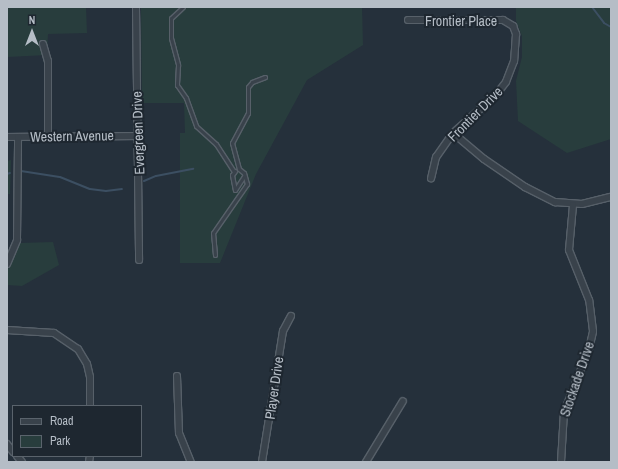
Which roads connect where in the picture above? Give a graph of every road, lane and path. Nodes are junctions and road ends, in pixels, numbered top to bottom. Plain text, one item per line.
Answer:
1 (136, 7) edge
2 (183, 7) edge
3 (408, 20) dead end
4 (513, 26) joint
5 (43, 44) dead end
6 (265, 77) dead end
7 (453, 133) junction
8 (48, 136) junction
9 (138, 136) junction
10 (7, 137) edge
11 (18, 137) junction
12 (239, 169) junction
13 (234, 172) junction
14 (244, 176) junction
15 (431, 178) dead end
16 (611, 196) edge
17 (573, 205) junction
18 (215, 255) dead end
19 (139, 260) dead end
20 (7, 264) edge
21 (291, 316) dead end
22 (7, 330) edge
23 (177, 376) dead end
24 (403, 401) dead end
25 (90, 405) edge
26 (190, 462) edge
27 (262, 462) edge
28 (366, 462) edge
29 (561, 462) edge

1 - 9 street, Evergreen Drive
2 - 13 lane
3 - 4 street, Frontier Place
4 - 7 street, Frontier Drive
5 - 8 street
6 - 12 lane
7 - 15 street, Frontier Drive
7 - 17 street
8 - 9 street, Western Avenue
8 - 11 street, Western Avenue
9 - 19 street, Evergreen Drive
10 - 11 street, Western Avenue
11 - 20 street
12 - 13 lane
12 - 14 lane
13 - 14 lane
14 - 18 lane
16 - 17 street
17 - 29 street, Stockade Drive
21 - 27 street, Player Drive
22 - 25 street
23 - 26 street
24 - 28 street

